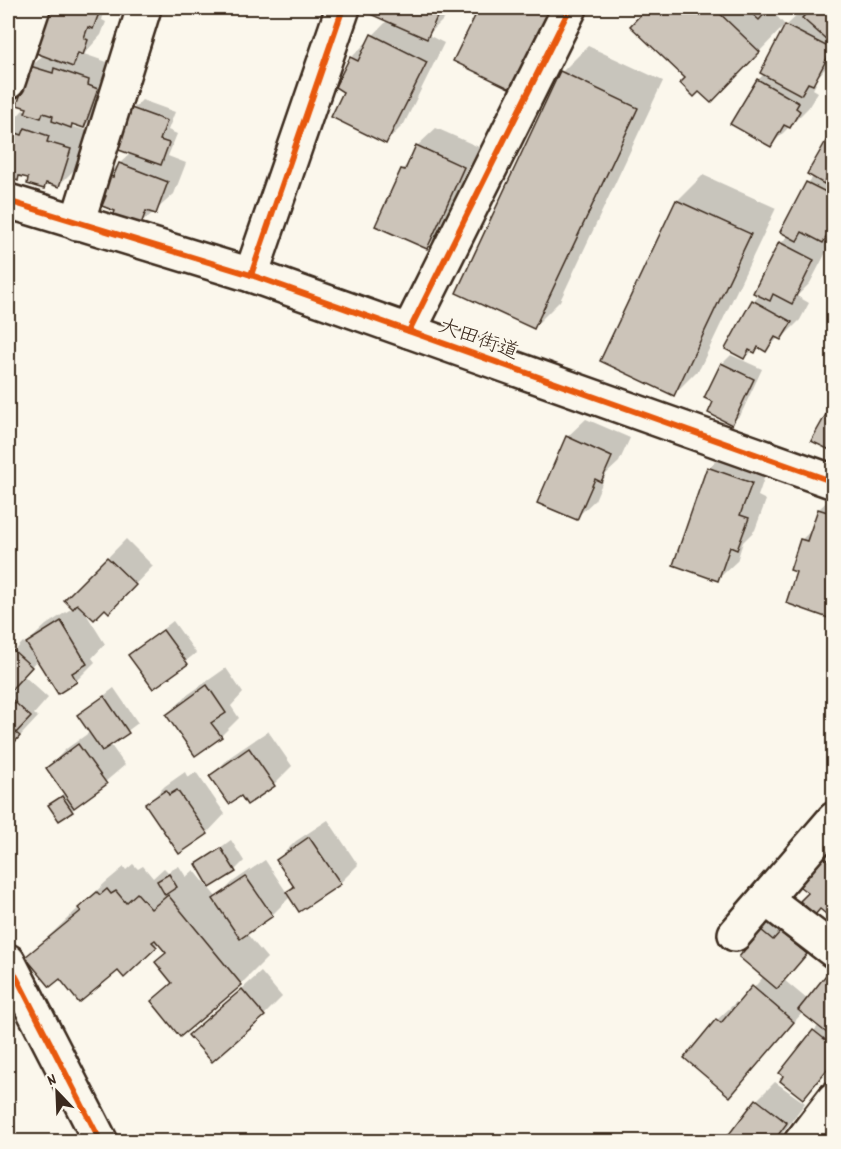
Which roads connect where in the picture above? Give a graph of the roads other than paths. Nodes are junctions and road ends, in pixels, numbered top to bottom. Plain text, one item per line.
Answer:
1 (33, 8) edge
2 (144, 8) edge
3 (342, 8) edge
4 (570, 8) edge
5 (8, 82) edge
6 (8, 201) edge
7 (77, 223) junction
8 (251, 275) junction
9 (409, 331) junction
10 (834, 482) edge
11 (834, 819) edge
12 (766, 899) junction
13 (735, 934) dead end
14 (834, 951) edge
15 (8, 961) edge
16 (834, 1099) edge
17 (101, 1142) edge
18 (801, 1142) edge

1 - 5 street
2 - 7 street
3 - 8 street
4 - 9 street
6 - 7 street, 大田街道
7 - 8 street, 大田街道
8 - 9 street, 大田街道
9 - 10 street, 大田街道
11 - 12 street
12 - 13 street
12 - 14 street
15 - 17 street
16 - 18 street

